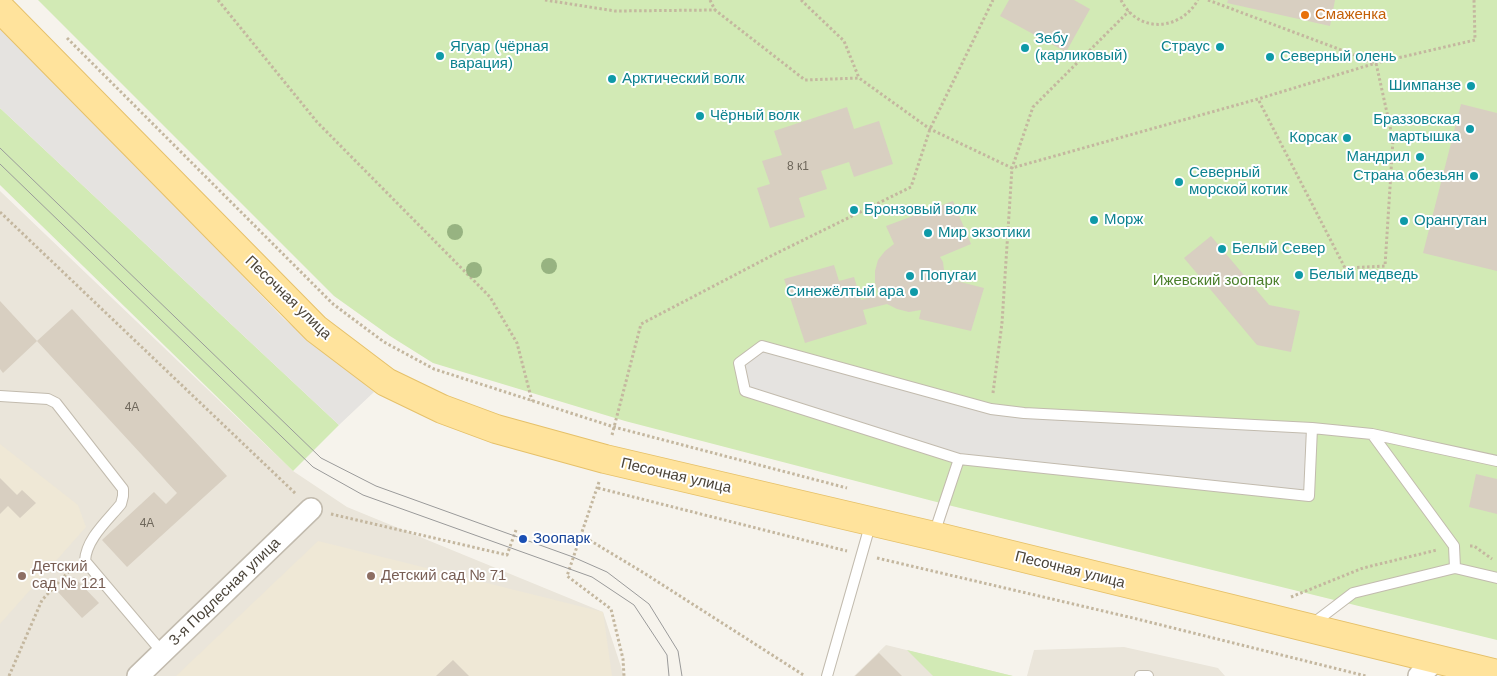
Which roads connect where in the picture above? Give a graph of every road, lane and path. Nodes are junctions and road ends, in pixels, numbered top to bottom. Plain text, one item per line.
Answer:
1 (218, 0) edge
2 (545, 0) edge
3 (710, 0) edge
4 (801, 0) edge
5 (993, 0) edge
6 (1121, 0) edge
7 (1198, 0) edge
8 (1208, 0) edge
9 (1474, 0) edge
10 (0, 8) edge
11 (715, 10) junction
12 (1129, 12) junction
13 (65, 35) dead end
14 (1376, 63) junction
15 (859, 78) junction
16 (1258, 99) junction
17 (930, 129) junction
18 (1012, 168) junction
19 (0, 212) edge
20 (0, 396) edge
21 (532, 401) junction
22 (990, 409) junction
23 (614, 427) junction
24 (1312, 428) junction
25 (1372, 434) junction
26 (605, 459) junction
27 (959, 459) junction
28 (1497, 461) edge
29 (598, 488) junction
30 (312, 509) junction
31 (872, 521) junction
32 (516, 530) dead end
33 (581, 536) junction
34 (934, 536) junction
35 (86, 552) junction
36 (862, 555) junction
37 (1455, 568) junction
38 (1497, 578) edge
39 (1306, 629) junction
40 (162, 652) junction
41 (1427, 668) edge
42 (1497, 674) edge
43 (9, 676) edge
44 (138, 676) edge
45 (624, 676) edge
46 (805, 676) edge
47 (826, 676) edge
48 (1140, 676) edge
49 (1148, 676) edge
50 (1366, 676) edge

1 - 21 path
2 - 11 path
3 - 11 path
4 - 15 path
5 - 17 path
6 - 12 path
7 - 12 path
8 - 14 path
9 - 14 path
10 - 26 main road, Песочная улица
11 - 15 path
12 - 18 path
13 - 21 path
14 - 16 path
14 - 16 path
15 - 17 path
16 - 18 path
17 - 18 path
17 - 23 path
18 - 22 path
19 - 30 path
20 - 35 lane
21 - 23 path
22 - 24 lane
22 - 27 lane
23 - 26 path
24 - 25 lane
24 - 27 lane
25 - 28 lane
25 - 37 lane
26 - 29 path
26 - 31 main road, Песочная улица
27 - 34 lane
29 - 33 path
29 - 36 path
30 - 32 path
30 - 40 street, 3-я Подлесная улица
31 - 34 main road, Песочная улица
31 - 36 lane
33 - 45 path
33 - 46 path
34 - 39 main road, Песочная улица
35 - 40 lane
35 - 43 path
36 - 47 lane
36 - 50 path
37 - 38 lane
37 - 39 lane
39 - 41 main road, Песочная улица
40 - 44 street, 3-я Подлесная улица
41 - 42 main road, Песочная улица
48 - 49 lane

